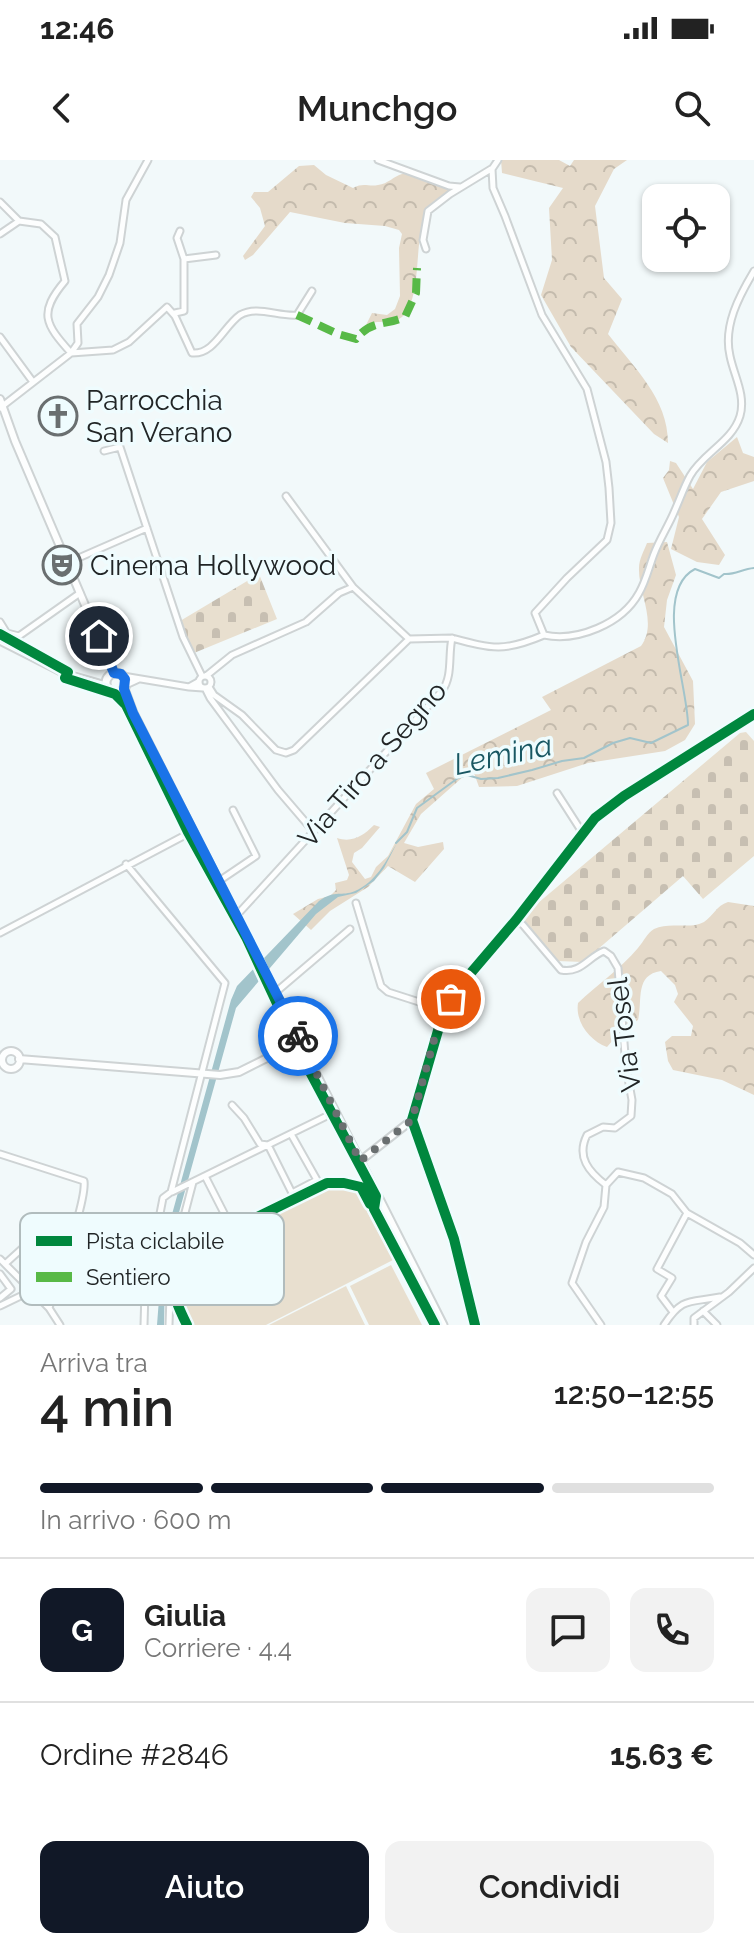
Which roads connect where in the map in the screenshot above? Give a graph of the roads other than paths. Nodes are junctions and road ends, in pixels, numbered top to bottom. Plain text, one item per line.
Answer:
1 (148, 160) edge
2 (378, 160) edge
3 (498, 160) edge
4 (492, 169) junction
5 (461, 187) junction
6 (0, 202) edge
7 (19, 221) junction
8 (180, 231) dead end
9 (0, 234) edge
10 (426, 249) dead end
11 (216, 255) dead end
12 (184, 259) junction
13 (754, 271) edge
14 (312, 291) dead end
15 (171, 311) junction
16 (0, 337) edge
17 (71, 353) junction
18 (33, 382) junction
19 (1, 404) edge
20 (104, 451) dead end
21 (286, 496) dead end
22 (147, 528) junction
23 (67, 563) junction
24 (353, 587) junction
25 (80, 593) junction
26 (0, 622) edge
27 (7, 633) junction
28 (544, 635) junction
29 (452, 638) junction
30 (409, 639) junction
31 (3, 642) edge
32 (114, 673) junction
33 (123, 676) junction
34 (141, 678) junction
35 (202, 678) junction
36 (106, 683) junction
37 (189, 687) junction
38 (206, 688) junction
39 (122, 689) junction
40 (754, 714) edge
41 (557, 793) dead end
42 (233, 810) dead end
43 (193, 831) junction
44 (314, 832) junction
45 (582, 832) junction
46 (126, 864) junction
47 (219, 881) junction
48 (356, 903) dead end
49 (237, 915) junction
50 (516, 920) junction
51 (350, 929) dead end
52 (0, 933) edge
53 (276, 992) junction
54 (444, 1010) junction
55 (301, 1041) junction
56 (1, 1058) edge
57 (19, 1059) junction
58 (204, 1074) junction
59 (232, 1105) dead end
60 (336, 1111) junction
61 (412, 1120) junction
62 (291, 1134) junction
63 (268, 1145) junction
64 (0, 1154) edge
65 (360, 1161) junction
66 (205, 1176) junction
67 (191, 1183) junction
68 (606, 1185) junction
69 (171, 1192) junction
70 (78, 1213) edge
71 (160, 1213) edge
72 (184, 1213) edge
73 (224, 1213) edge
74 (687, 1213) junction
75 (20, 1249) edge
76 (754, 1255) edge
77 (2, 1262) edge
78 (754, 1268) edge
79 (0, 1274) edge
80 (20, 1281) edge
81 (723, 1296) junction
82 (20, 1297) edge
83 (0, 1298) edge
84 (45, 1305) edge
85 (50, 1305) edge
86 (146, 1305) edge
87 (170, 1305) edge
88 (0, 1306) edge
89 (49, 1308) junction
90 (703, 1311) junction
91 (673, 1312) junction
92 (60, 1325) edge
93 (144, 1325) edge
94 (169, 1325) edge
95 (443, 1325) edge
96 (475, 1325) edge
97 (601, 1325) edge
98 (664, 1325) edge
99 (694, 1325) edge
100 (717, 1325) edge

1 - 17 street
2 - 5 street
3 - 4 street
4 - 5 street
4 - 28 street
5 - 10 street
6 - 7 street
7 - 9 street
7 - 17 street
8 - 12 street
11 - 12 street
12 - 15 street
13 - 28 street
14 - 15 street
15 - 17 street
16 - 18 street
17 - 18 street
18 - 19 street
19 - 23 street
20 - 22 street
21 - 24 street
22 - 23 street
22 - 35 street
23 - 25 street
24 - 30 street
24 - 35 street
25 - 27 street
25 - 32 street
26 - 27 street
27 - 31 street
28 - 29 street
29 - 30 street
29 - 44 street, Via Tiro a Segno
30 - 38 street
31 - 36 main road
32 - 33 main road
32 - 36 main road
33 - 34 street
33 - 39 main road
34 - 37 street
34 - 39 street
35 - 37 street
35 - 38 street
35 - 38 street
36 - 39 main road
37 - 38 street
38 - 44 street
39 - 43 main road
40 - 45 street
41 - 45 street
42 - 47 street
43 - 46 street
43 - 47 main road
44 - 49 street, Via Tiro a Segno
45 - 50 street
46 - 52 street
46 - 58 street
47 - 49 main road
48 - 54 street
49 - 53 main road
50 - 54 street
50 - 68 street, Via Tosel
51 - 53 street
53 - 55 main road
54 - 61 street
55 - 58 street
55 - 60 main road
56 - 57 street
56 - 57 street
57 - 58 street
58 - 69 street
59 - 63 street
60 - 62 street
60 - 65 main road
61 - 65 street
61 - 96 street
62 - 63 street
62 - 63 street
63 - 66 street
64 - 70 street
65 - 95 main road
66 - 67 street
66 - 73 street
67 - 69 street
67 - 72 street
68 - 74 street
68 - 97 street
69 - 71 street
74 - 76 street
74 - 91 street
75 - 77 street
77 - 80 street
78 - 81 street
79 - 83 street
81 - 90 street
81 - 91 street
82 - 88 street
84 - 89 street
85 - 89 street
86 - 93 street
87 - 94 street
89 - 92 street
90 - 99 street
90 - 100 street
91 - 98 street

